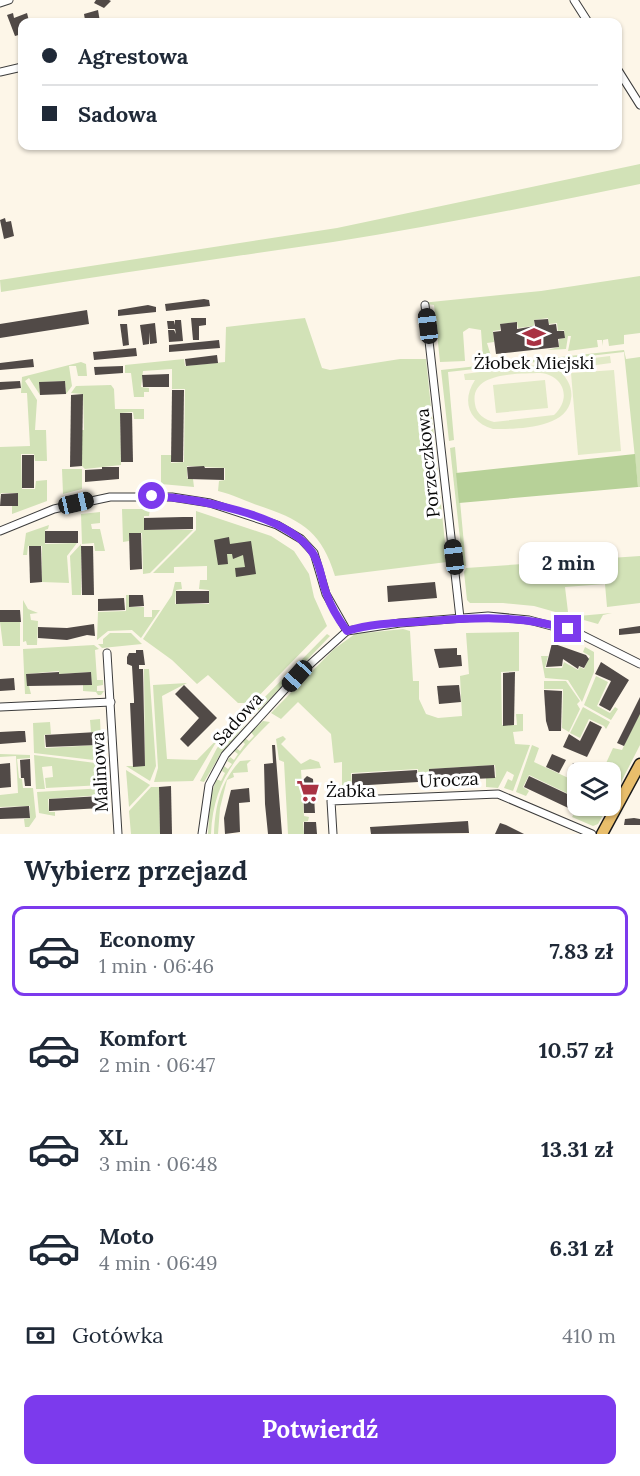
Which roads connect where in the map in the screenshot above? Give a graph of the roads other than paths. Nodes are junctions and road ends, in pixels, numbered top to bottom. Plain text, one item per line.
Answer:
1 (9, 0) edge
2 (573, 0) edge
3 (0, 3) edge
4 (585, 18) edge
5 (18, 68) edge
6 (0, 72) edge
7 (622, 76) edge
8 (640, 105) edge
9 (425, 305) dead end
10 (0, 531) edge
11 (460, 618) junction
12 (347, 631) junction
13 (107, 653) dead end
14 (640, 664) edge
15 (111, 702) junction
16 (0, 707) edge
17 (640, 764) edge
18 (111, 834) edge
19 (118, 834) edge
20 (202, 834) edge
21 (333, 834) edge
22 (592, 834) edge
23 (602, 834) edge

1 - 3 street
2 - 4 street
5 - 6 street
7 - 8 street
9 - 11 street, Porzeczkowa
10 - 12 street
11 - 12 street
11 - 14 street
12 - 20 street, Sadowa
13 - 15 street, Malinowa
15 - 16 street
15 - 19 street, Malinowa
17 - 23 main road
18 - 19 street, Malinowa
21 - 22 street, Urocza

